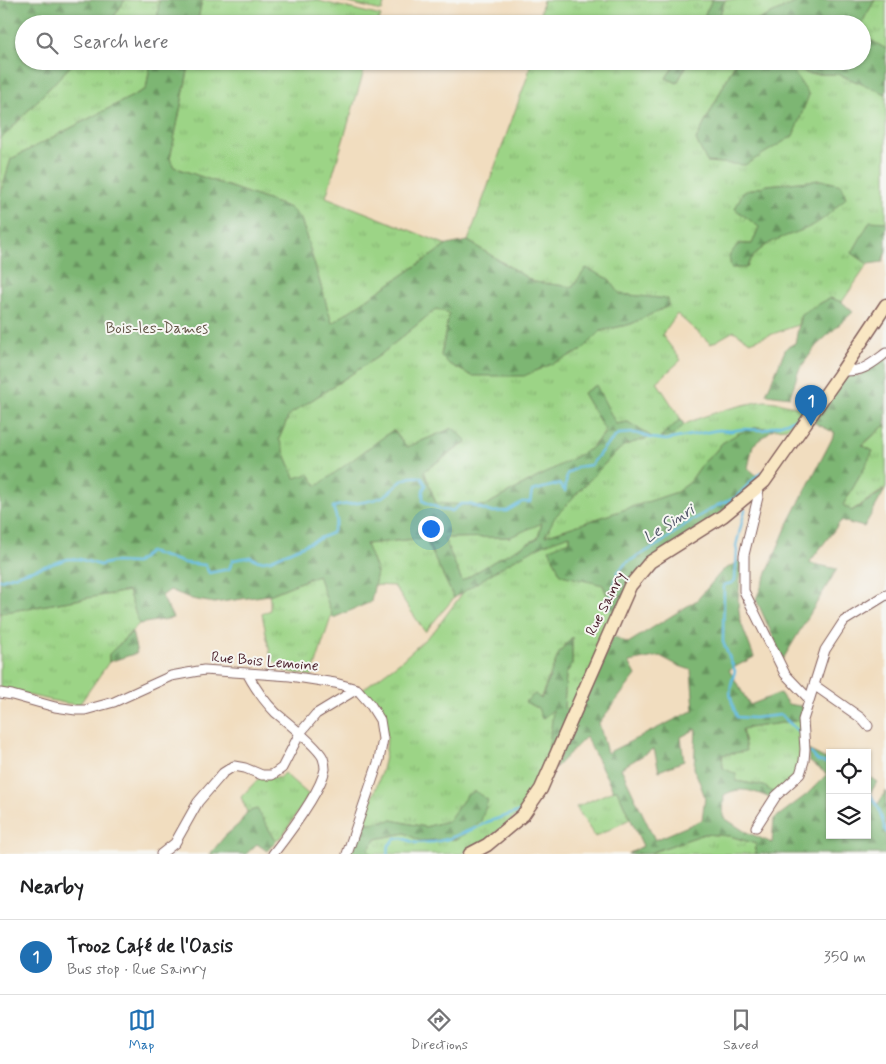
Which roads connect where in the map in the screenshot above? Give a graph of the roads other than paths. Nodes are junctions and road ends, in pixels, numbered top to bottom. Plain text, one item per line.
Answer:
1 (886, 305) edge
2 (886, 354) edge
3 (842, 371) junction
4 (759, 487) junction
5 (886, 595) edge
6 (247, 673) junction
7 (814, 685) junction
8 (357, 689) junction
9 (0, 693) edge
10 (809, 699) junction
11 (868, 726) dead end
12 (300, 733) junction
13 (756, 827) dead end
14 (161, 854) edge
15 (273, 854) edge
16 (347, 854) edge
17 (470, 854) edge

1 - 3 street, Rue Sainry
2 - 3 street
3 - 4 street, Rue Sainry
4 - 10 street
4 - 17 street, Rue Sainry
5 - 7 street
6 - 8 street, Rue Bois Lemoine
6 - 9 street, Rue Bois Lemoine
6 - 12 street
7 - 10 street
7 - 11 street
8 - 12 street
8 - 16 street
10 - 13 street
12 - 14 street
12 - 15 street

